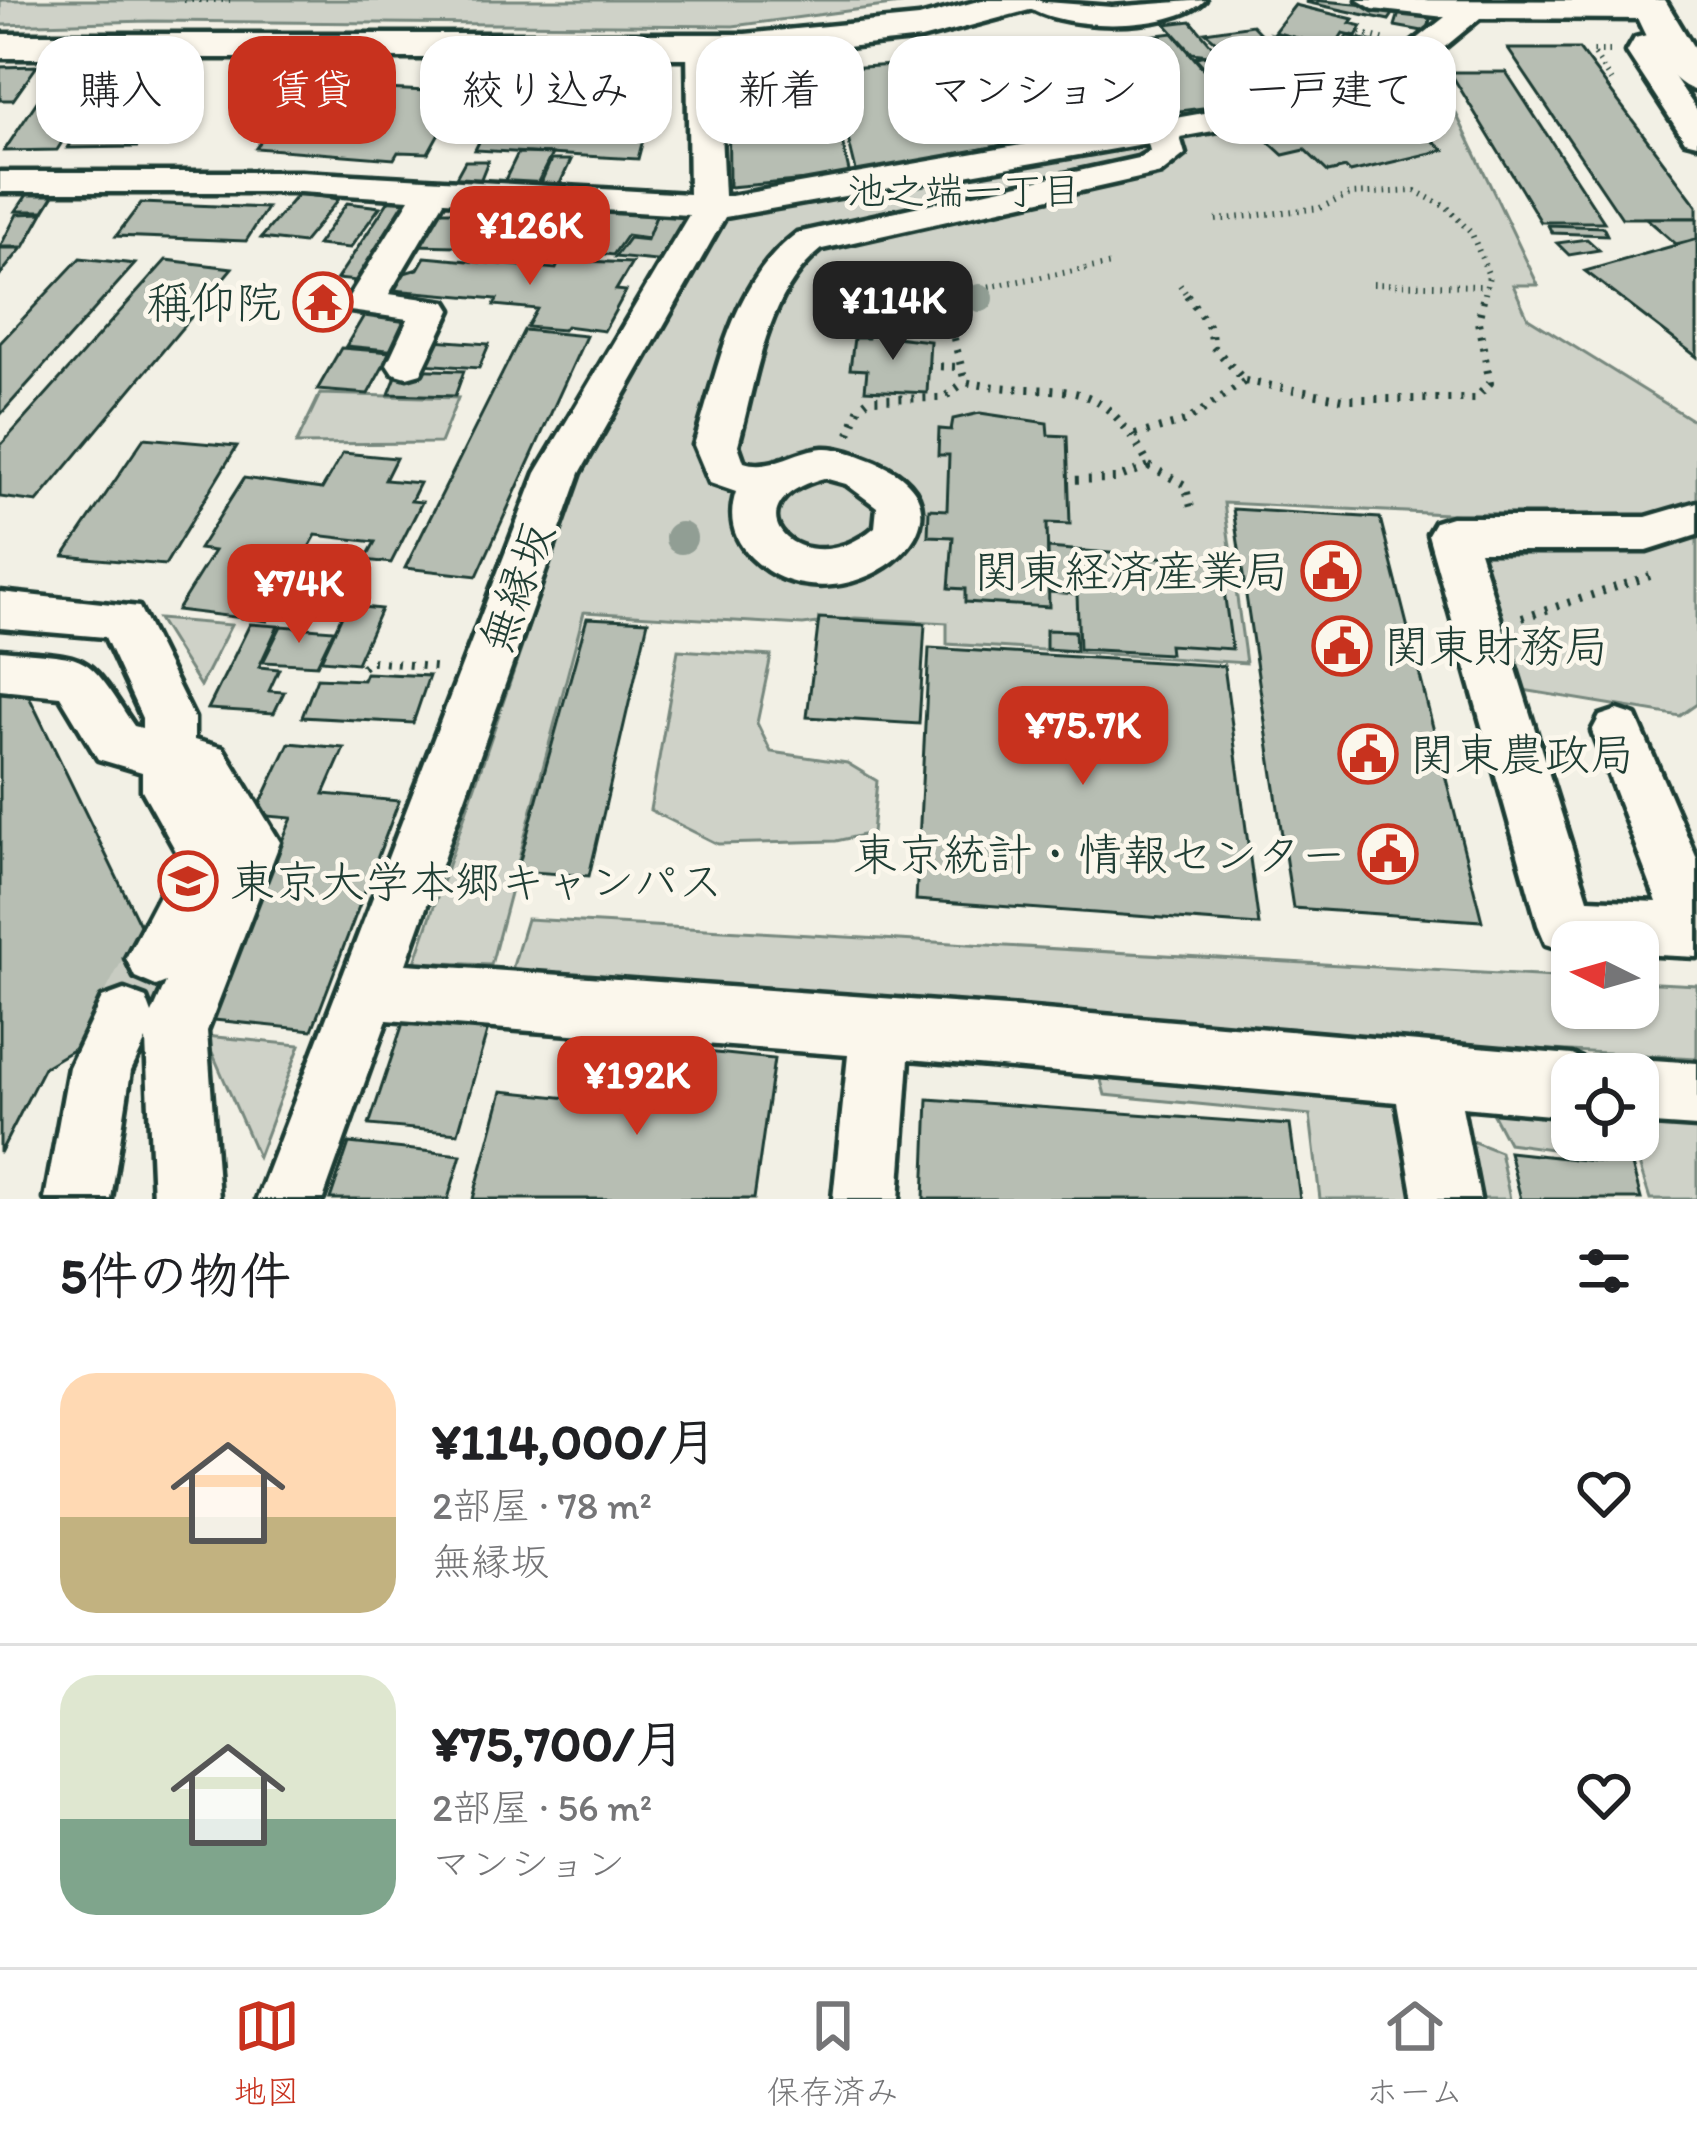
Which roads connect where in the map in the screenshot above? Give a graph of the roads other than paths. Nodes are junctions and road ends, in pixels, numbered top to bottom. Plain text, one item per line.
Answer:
1 (1024, 0) edge
2 (1035, 0) edge
3 (1190, 0) edge
4 (1373, 0) edge
5 (1472, 4) edge
6 (1669, 15) edge
7 (856, 36) edge
8 (0, 46) edge
9 (696, 47) edge
10 (1697, 79) edge
11 (1180, 114) edge
12 (1697, 134) edge
13 (704, 144) edge
14 (1031, 144) edge
15 (1165, 144) edge
16 (0, 182) edge
17 (433, 190) junction
18 (705, 206) junction
19 (406, 364) dead end
20 (765, 485) junction
21 (1697, 518) edge
22 (0, 610) edge
23 (0, 670) edge
24 (1618, 731) dead end
25 (170, 756) junction
26 (1697, 930) edge
27 (156, 958) tunnel mouth
28 (367, 990) junction
29 (124, 1019) tunnel mouth
30 (881, 1028) junction
31 (1424, 1075) junction
32 (1551, 1084) edge
33 (1659, 1092) edge
34 (1697, 1095) edge
35 (78, 1199) edge
36 (186, 1199) edge
37 (290, 1199) edge
38 (866, 1199) edge
39 (1447, 1199) edge

1 - 7 main road
2 - 3 street
4 - 5 street
5 - 6 street
5 - 11 street
6 - 10 main road
6 - 12 street
8 - 9 main road
13 - 18 street
14 - 18 street
15 - 20 street
16 - 17 street
17 - 18 street
17 - 19 street
18 - 28 street, 無縁坂
20 - 20 street
21 - 26 street
22 - 25 street
23 - 25 street
24 - 26 street
25 - 27 street
25 - 36 street
28 - 30 street
28 - 37 street, 無縁坂
29 - 35 street
30 - 31 street
30 - 38 street
31 - 32 street
31 - 39 street
33 - 34 street

